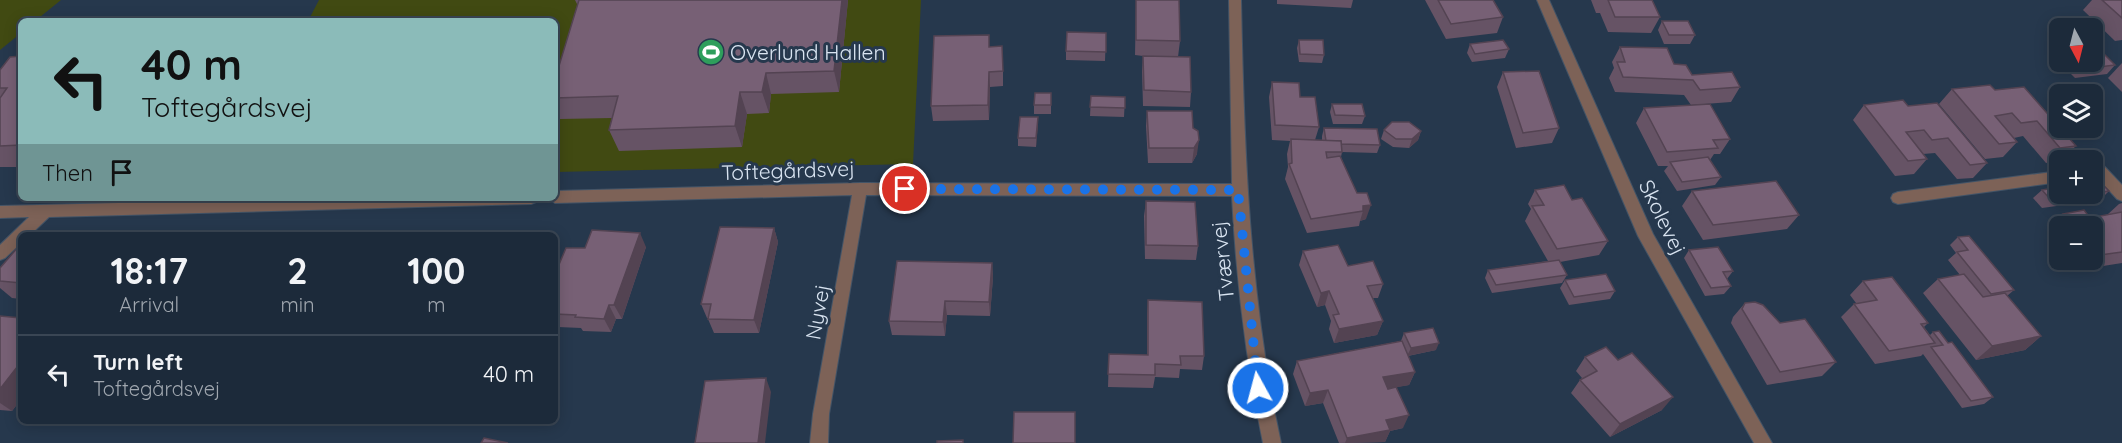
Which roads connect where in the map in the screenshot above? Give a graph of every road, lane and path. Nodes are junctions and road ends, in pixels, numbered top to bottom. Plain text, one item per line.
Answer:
1 (1235, 0) edge
2 (1543, 0) edge
3 (2103, 174) edge
4 (2049, 177) edge
5 (860, 189) junction
6 (1238, 190) junction
7 (2122, 195) edge
8 (558, 197) edge
9 (1898, 198) dead end
10 (419, 201) edge
11 (45, 211) junction
12 (0, 212) edge
13 (23, 232) edge
14 (18, 237) edge
15 (0, 254) edge
16 (819, 443) edge
17 (1272, 443) edge
18 (1763, 443) edge

1 - 6 street, Tværvej
2 - 18 street, Skolevej
3 - 7 street
4 - 9 street
5 - 6 street, Toftegårdsvej
5 - 8 street, Toftegårdsvej
5 - 16 street, Nyvej
6 - 17 street, Tværvej
10 - 11 street
11 - 12 street
11 - 13 street
14 - 15 street

